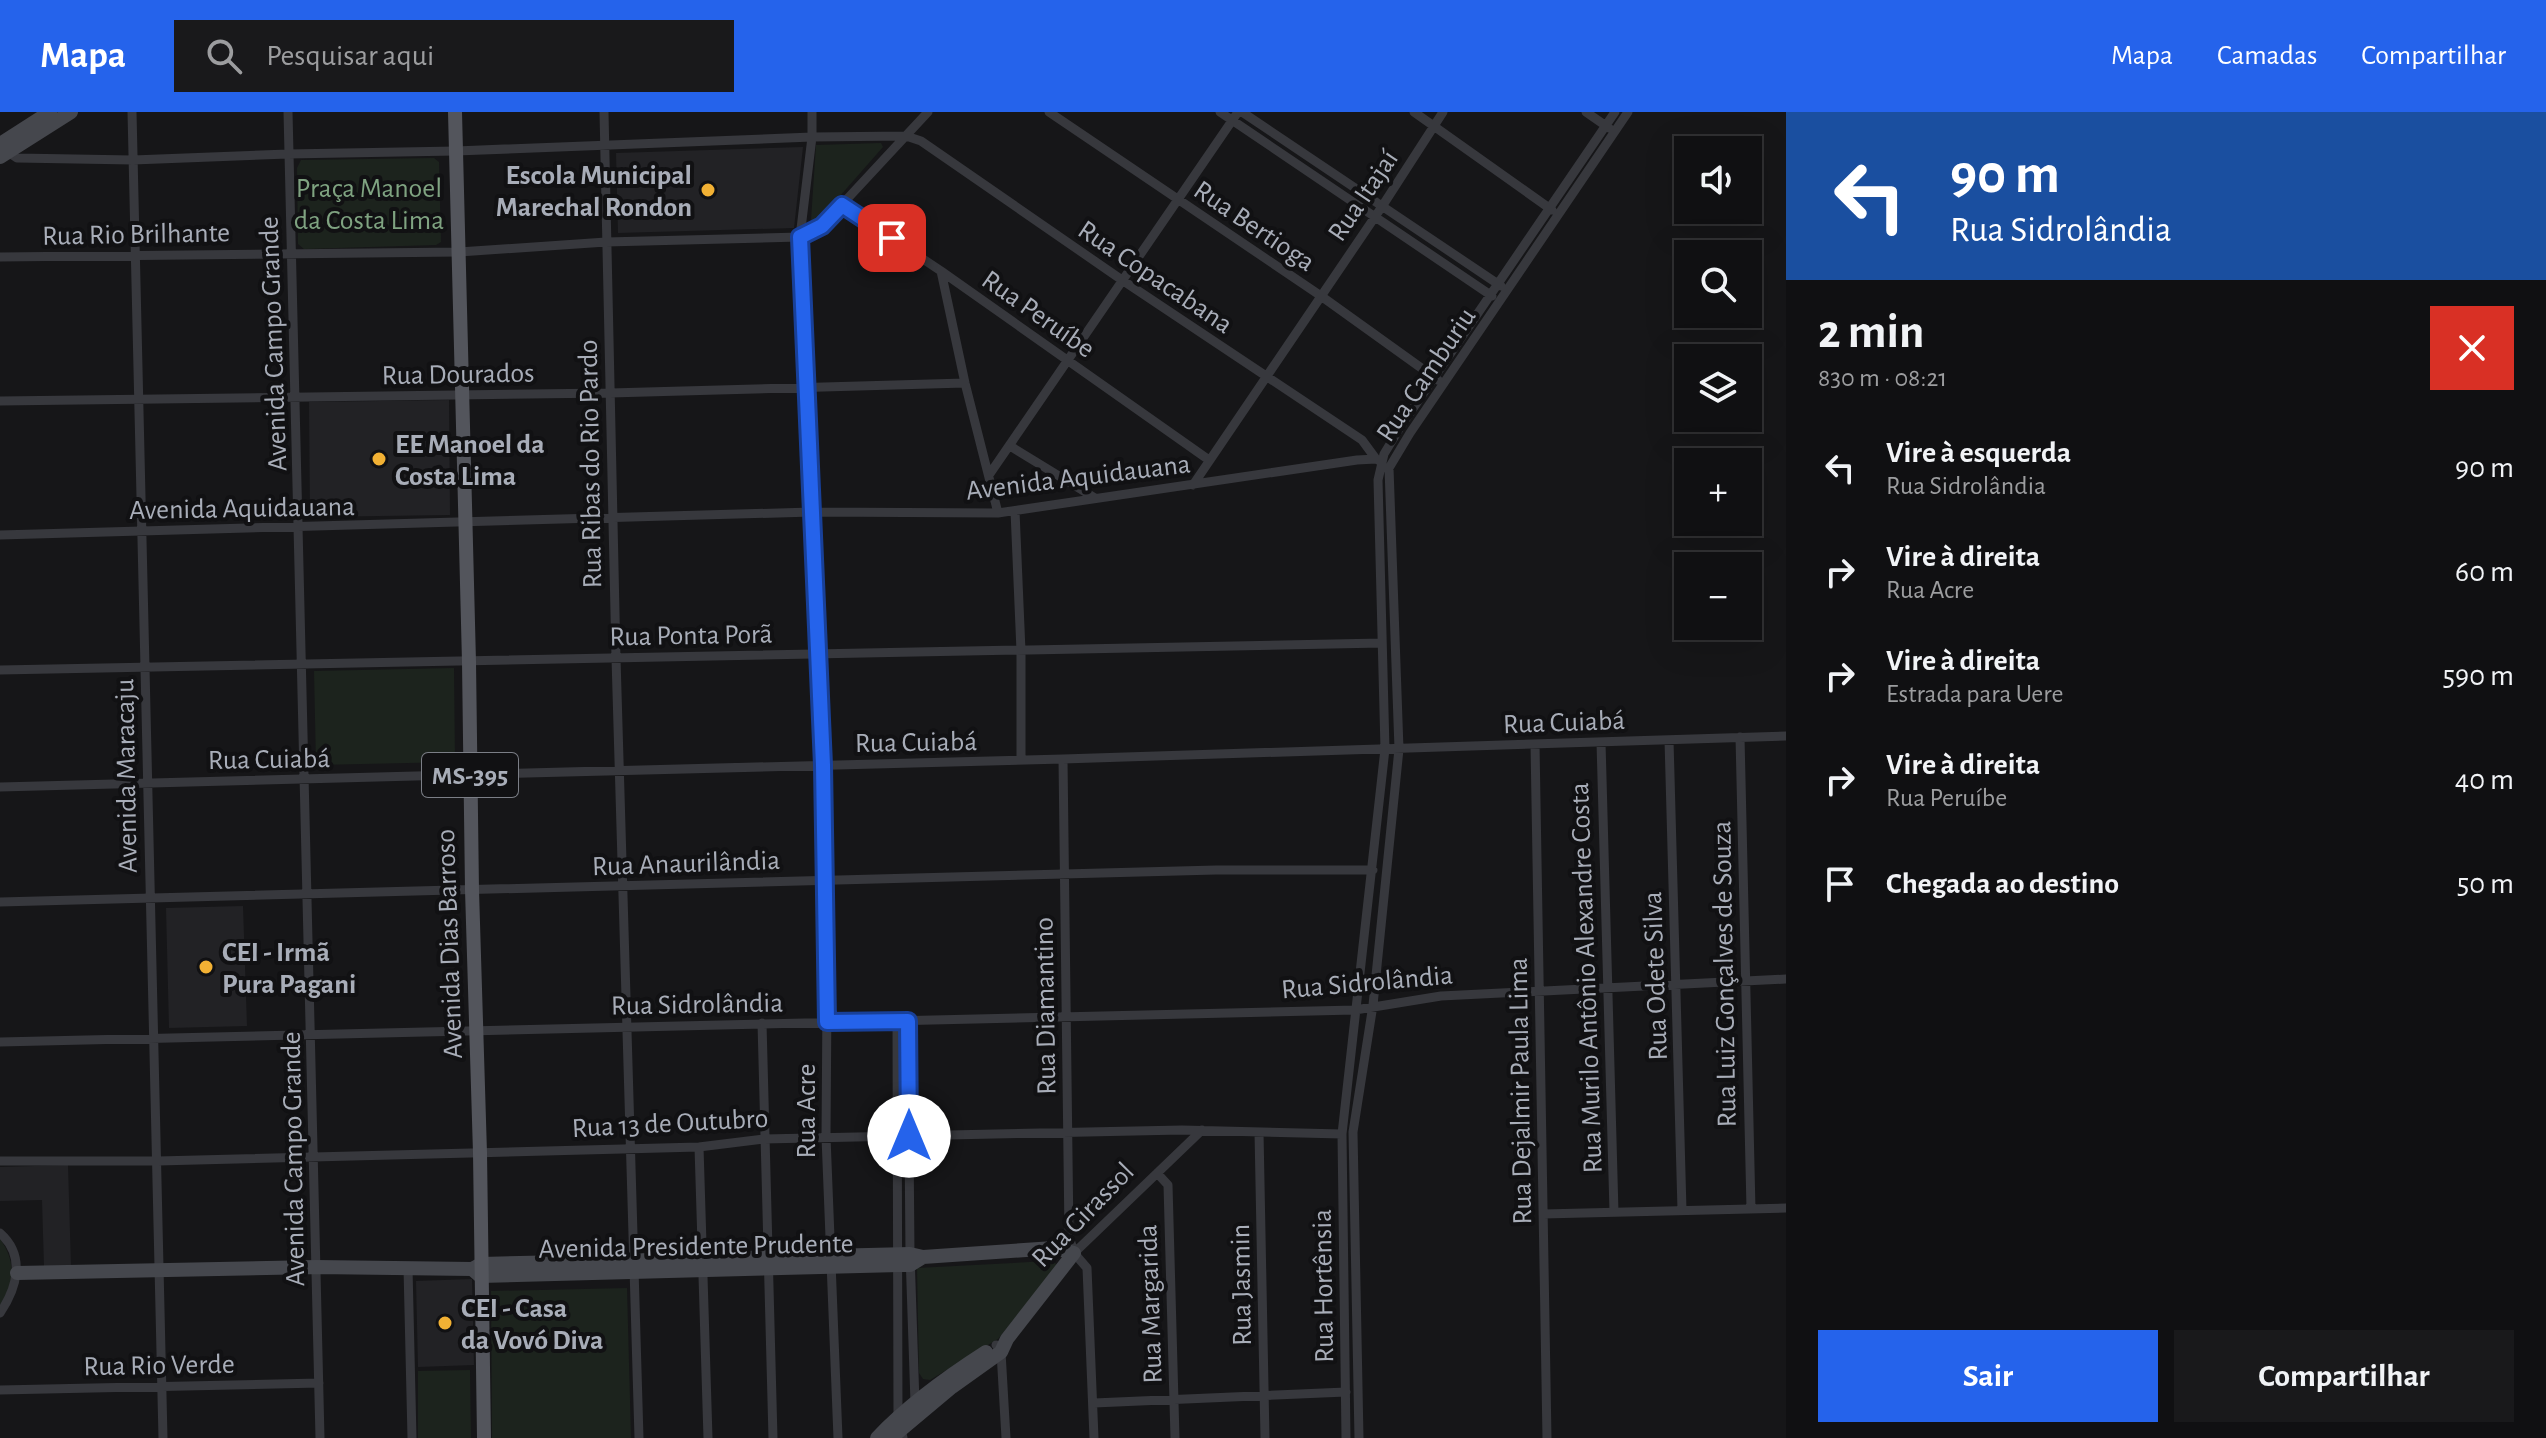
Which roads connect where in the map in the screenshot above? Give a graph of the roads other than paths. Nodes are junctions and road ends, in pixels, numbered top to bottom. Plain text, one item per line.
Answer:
1 (50, 112) edge
2 (71, 112) edge
3 (132, 112) edge
4 (288, 112) edge
5 (455, 112) edge
6 (604, 112) edge
7 (812, 112) edge
8 (928, 112) edge
9 (1049, 112) edge
10 (1220, 112) edge
11 (1414, 112) edge
12 (1443, 112) edge
13 (1586, 112) edge
14 (1615, 112) edge
15 (1628, 112) edge
16 (1237, 115) edge
17 (1434, 125) junction
18 (1610, 129) junction
19 (906, 136) junction
20 (812, 137) junction
21 (605, 147) junction
22 (2, 149) edge
23 (456, 151) junction
24 (288, 154) junction
25 (133, 160) junction
26 (1178, 200) junction
27 (842, 205) junction
28 (1383, 205) junction
29 (1554, 212) junction
30 (1376, 216) junction
31 (800, 237) junction
32 (606, 242) junction
33 (459, 252) junction
34 (292, 254) junction
35 (136, 255) junction
36 (0, 257) edge
37 (941, 271) junction
38 (1122, 280) junction
39 (1497, 284) junction
40 (1507, 290) junction
41 (1490, 294) junction
42 (1321, 296) junction
43 (1500, 301) junction
44 (1068, 361) junction
45 (1266, 377) junction
46 (1439, 381) junction
47 (965, 383) junction
48 (805, 388) junction
49 (610, 393) junction
50 (462, 394) junction
51 (296, 397) junction
52 (139, 398) junction
53 (0, 401) edge
54 (1010, 446) junction
55 (1209, 460) junction
56 (1382, 463) junction
57 (989, 475) junction
58 (1193, 485) junction
59 (1095, 498) junction
60 (1015, 511) junction
61 (812, 512) junction
62 (998, 513) junction
63 (612, 519) junction
64 (465, 524) junction
65 (298, 528) junction
66 (141, 531) junction
67 (0, 535) edge
68 (1392, 552) junction
69 (1380, 553) junction
70 (1382, 643) junction
71 (1021, 651) junction
72 (818, 654) junction
73 (616, 658) junction
74 (469, 662) junction
75 (302, 663) junction
76 (144, 666) junction
77 (0, 670) edge
78 (1786, 736) edge
79 (1740, 737) junction
80 (1669, 740) junction
81 (1601, 742) junction
82 (1535, 744) junction
83 (1385, 749) junction
84 (1399, 749) junction
85 (1063, 759) junction
86 (1021, 760) junction
87 (823, 765) junction
88 (619, 771) junction
89 (470, 775) junction
90 (304, 779) junction
91 (147, 783) junction
92 (0, 787) edge
93 (1373, 870) junction
94 (1065, 874) junction
95 (825, 880) junction
96 (622, 886) junction
97 (472, 890) junction
98 (307, 894) junction
99 (150, 898) junction
100 (0, 902) edge
101 (1746, 979) junction
102 (1786, 979) edge
103 (1676, 985) junction
104 (1608, 987) junction
105 (1538, 990) junction
106 (1373, 1005) junction
107 (1355, 1010) junction
108 (1067, 1016) junction
109 (903, 1021) junction
110 (827, 1022) junction
111 (762, 1023) junction
112 (626, 1026) junction
113 (311, 1033) junction
114 (477, 1033) junction
115 (154, 1037) junction
116 (0, 1042) edge
117 (1202, 1130) junction
118 (1068, 1132) junction
119 (1259, 1132) junction
120 (1342, 1134) junction
121 (904, 1136) junction
122 (826, 1137) junction
123 (764, 1139) junction
124 (699, 1147) junction
125 (630, 1148) junction
126 (480, 1153) junction
127 (314, 1157) junction
128 (0, 1161) edge
129 (158, 1161) junction
130 (1157, 1173) junction
131 (1786, 1208) edge
132 (1751, 1209) junction
133 (1682, 1210) junction
134 (1614, 1212) junction
135 (1543, 1214) junction
136 (0, 1233) edge
137 (1074, 1253) junction
138 (909, 1259) junction
139 (832, 1261) junction
140 (766, 1263) junction
141 (703, 1264) junction
142 (633, 1266) junction
143 (316, 1267) junction
144 (408, 1268) junction
145 (160, 1269) junction
146 (478, 1270) junction
147 (17, 1273) junction
148 (0, 1313) edge
149 (1001, 1345) junction
150 (319, 1383) junction
151 (162, 1386) junction
152 (0, 1390) edge
153 (1346, 1392) junction
154 (1264, 1396) junction
155 (1174, 1400) junction
156 (1094, 1403) junction
157 (915, 1411) junction
158 (898, 1430) edge
159 (163, 1438) edge
160 (320, 1438) edge
161 (412, 1438) edge
162 (484, 1438) edge
163 (639, 1438) edge
164 (708, 1438) edge
165 (773, 1438) edge
166 (838, 1438) edge
167 (877, 1438) edge
168 (1006, 1438) edge
169 (1094, 1438) edge
170 (1175, 1438) edge
171 (1265, 1438) edge
172 (1346, 1438) edge
173 (1359, 1438) edge
174 (1547, 1438) edge

1 - 22 street
2 - 22 street
3 - 25 street, Avenida Maracaju
4 - 24 street, Avenida Campo Grande
5 - 23 main road, Avenida Dias Barroso / MS-395
6 - 21 street, Rua Ribas do Rio Pardo
7 - 20 street, Rua Acre
8 - 19 street
9 - 26 street, Rua Bertioga
10 - 16 street
11 - 17 street
12 - 17 street, Rua Itajaí
13 - 18 street
14 - 18 street, Rua Camburiu
15 - 18 street, Rua Camburiu
16 - 26 street
16 - 28 street
16 - 30 street
17 - 28 street, Rua Itajaí
17 - 29 street
18 - 29 street, Rua Camburiu
19 - 20 street
19 - 27 street
19 - 38 street, Rua Copacabana
20 - 21 street
20 - 31 street, Rua Acre
21 - 23 street
21 - 32 street, Rua Ribas do Rio Pardo
22 - 25 street
23 - 24 street
23 - 33 main road, Avenida Dias Barroso / MS-395
24 - 25 street
24 - 34 street, Avenida Campo Grande
25 - 35 street, Avenida Maracaju
26 - 38 street
26 - 42 street, Rua Bertioga
27 - 31 street
27 - 37 street, Rua Peruíbe
28 - 30 street, Rua Itajaí
28 - 39 street
29 - 39 street, Rua Camburiu
29 - 40 street, Rua Camburiu
30 - 41 street
30 - 42 street, Rua Itajaí
31 - 32 street, Rua Rio Brilhante
31 - 48 street, Rua Acre
32 - 33 street, Rua Rio Brilhante
32 - 49 street, Rua Ribas do Rio Pardo
33 - 34 street, Rua Rio Brilhante
33 - 50 main road, Avenida Dias Barroso / MS-395
34 - 35 street, Rua Rio Brilhante
34 - 51 street, Avenida Campo Grande
35 - 36 street, Rua Rio Brilhante
35 - 52 street, Avenida Maracaju
37 - 44 street, Rua Peruíbe
37 - 47 street
38 - 44 street
38 - 45 street, Rua Copacabana
39 - 40 street
39 - 41 street, Rua Camburiu
40 - 43 street, Rua Camburiu
41 - 43 street
41 - 46 street, Rua Camburiu
42 - 45 street, Rua Itajaí
42 - 46 street, Rua Bertioga
43 - 46 street, Rua Camburiu
44 - 54 street
44 - 55 street, Rua Peruíbe
45 - 55 street, Rua Itajaí
45 - 56 street, Rua Copacabana
46 - 56 street, Rua Camburiu
47 - 48 street, Rua Dourados
47 - 57 street
48 - 49 street, Rua Dourados
48 - 61 street, Rua Acre
49 - 50 street, Rua Dourados
49 - 63 street, Rua Ribas do Rio Pardo
50 - 51 street, Rua Dourados
50 - 64 main road, Avenida Dias Barroso / MS-395
51 - 52 street, Rua Dourados
51 - 65 street, Avenida Campo Grande
52 - 53 street, Rua Dourados
52 - 66 street, Avenida Maracaju
54 - 57 street
54 - 59 street
55 - 58 street, Rua Itajaí
56 - 58 street, Avenida Aquidauana
56 - 68 street, Rua Camburiu
56 - 69 street, Rua Camburiu
57 - 62 street
58 - 59 street, Avenida Aquidauana
59 - 60 street, Avenida Aquidauana
60 - 62 street, Avenida Aquidauana
60 - 71 street
61 - 62 street, Avenida Aquidauana
61 - 63 street, Avenida Aquidauana
61 - 72 street, Rua Acre
63 - 64 street, Avenida Aquidauana
63 - 73 street, Rua Ribas do Rio Pardo
64 - 65 street, Avenida Aquidauana
64 - 74 main road, Avenida Dias Barroso / MS-395
65 - 66 street, Avenida Aquidauana
65 - 75 street, Avenida Campo Grande
66 - 67 street, Avenida Aquidauana
66 - 76 street, Avenida Maracaju
68 - 69 street
68 - 84 street, Rua Camburiu
69 - 70 street, Rua Camburiu
70 - 71 street, Rua Ponta Porã
70 - 83 street, Rua Camburiu
71 - 72 street, Rua Ponta Porã
71 - 86 street
72 - 73 street, Rua Ponta Porã
72 - 87 street, Rua Acre
73 - 74 street, Rua Ponta Porã
73 - 88 street, Rua Ribas do Rio Pardo
74 - 75 street, Rua Ponta Porã
74 - 89 main road, Avenida Dias Barroso / MS-395
75 - 76 street, Rua Ponta Porã
75 - 90 street, Avenida Campo Grande
76 - 77 street, Rua Ponta Porã
76 - 91 street, Avenida Maracaju
78 - 79 street, Rua Cuiabá
79 - 80 street, Rua Cuiabá
79 - 101 street, Rua Luiz Gonçalves de Souza
80 - 81 street, Rua Cuiabá
80 - 103 street, Rua Odete Silva
81 - 82 street, Rua Cuiabá
81 - 104 street, Rua Murilo Antônio Alexandre Costa
82 - 84 street, Rua Cuiabá
82 - 105 street, Rua Dejalmir Paula Lima
83 - 84 street, Rua Cuiabá
83 - 85 street, Rua Cuiabá
83 - 93 street, Rua Camburiu
84 - 106 street, Rua Camburiu
85 - 86 street, Rua Cuiabá
85 - 94 street, Rua Diamantino
86 - 87 street, Rua Cuiabá
87 - 88 street, Rua Cuiabá
87 - 95 street, Rua Acre
88 - 89 street, Rua Cuiabá
88 - 96 street, Rua Ribas do Rio Pardo
89 - 90 street, Rua Cuiabá
89 - 97 main road, Avenida Dias Barroso / MS-395
90 - 91 street, Rua Cuiabá
90 - 98 street, Avenida Campo Grande
91 - 92 street, Rua Cuiabá
91 - 99 street, Avenida Maracaju
93 - 94 street, Rua Anaurilândia
93 - 107 street, Rua Camburiu
94 - 95 street, Rua Anaurilândia
94 - 108 street, Rua Diamantino
95 - 96 street, Rua Anaurilândia
95 - 110 street, Rua Acre
96 - 97 street, Rua Anaurilândia
96 - 112 street, Rua Ribas do Rio Pardo
97 - 98 street, Rua Anaurilândia
97 - 114 main road, Avenida Dias Barroso / MS-395
98 - 99 street, Rua Anaurilândia
98 - 113 street, Avenida Campo Grande
99 - 100 street, Rua Anaurilândia
99 - 115 street, Avenida Maracaju
101 - 102 street, Rua Sidrolândia
101 - 103 street, Rua Sidrolândia
101 - 132 street, Rua Luiz Gonçalves de Souza
103 - 104 street, Rua Sidrolândia
103 - 133 street, Rua Odete Silva
104 - 105 street, Rua Sidrolândia
104 - 134 street, Rua Murilo Antônio Alexandre Costa
105 - 106 street, Rua Sidrolândia
105 - 135 street, Rua Dejalmir Paula Lima
106 - 107 street, Rua Sidrolândia
106 - 173 street, Rua Camburiu
107 - 108 street, Rua Sidrolândia
107 - 120 street, Rua Hortênsia
108 - 109 street, Rua Sidrolândia
108 - 118 street, Rua Diamantino
109 - 110 street, Rua Sidrolândia
109 - 121 street
110 - 111 street, Rua Sidrolândia
110 - 122 street, Rua Acre
111 - 112 street, Rua Sidrolândia
111 - 123 street
112 - 114 street, Rua Sidrolândia
112 - 125 street, Rua Ribas do Rio Pardo
113 - 114 street, Rua Sidrolândia
113 - 115 street, Rua Sidrolândia
113 - 127 street, Avenida Campo Grande
114 - 126 main road, Avenida Dias Barroso / MS-395
115 - 116 street, Rua Sidrolândia
115 - 129 street, Avenida Maracaju
117 - 118 street, Rua 13 de Outubro
117 - 119 street, Rua 13 de Outubro
117 - 130 street, Rua Girassol
118 - 121 street, Rua 13 de Outubro
118 - 137 street, Rua Diamantino
119 - 120 street, Rua 13 de Outubro
119 - 154 street, Rua Jasmin
120 - 153 street, Rua Hortênsia
121 - 122 street, Rua 13 de Outubro
121 - 138 street
122 - 123 street, Rua 13 de Outubro
122 - 139 street, Rua Acre
123 - 124 street, Rua 13 de Outubro
123 - 140 street
124 - 125 street, Rua 13 de Outubro
124 - 141 street
125 - 126 street, Rua 13 de Outubro
125 - 142 street, Rua Ribas do Rio Pardo
126 - 127 street, Rua 13 de Outubro
126 - 146 main road, Avenida Dias Barroso / MS-395
127 - 129 street, Rua 13 de Outubro
127 - 143 street, Avenida Campo Grande
128 - 129 street, Rua 13 de Outubro
129 - 145 street, Avenida Maracaju
130 - 137 street, Rua Girassol
130 - 155 street, Rua Margarida
131 - 132 street
132 - 133 street
133 - 134 street
134 - 135 street
135 - 174 street, Rua Dejalmir Paula Lima
136 - 147 street
137 - 138 street, Avenida Presidente Prudente
137 - 149 street, Rua Girassol
137 - 156 street, Rua Diamantino
138 - 139 street, Avenida Presidente Prudente
138 - 157 street
138 - 158 street
139 - 140 street, Avenida Presidente Prudente
139 - 166 street, Rua Acre
140 - 141 street, Avenida Presidente Prudente
140 - 165 street
141 - 142 street, Avenida Presidente Prudente
141 - 164 street
142 - 146 street, Avenida Presidente Prudente
142 - 163 street, Rua Ribas do Rio Pardo
143 - 144 street, Avenida Presidente Prudente
143 - 145 street, Avenida Presidente Prudente
143 - 150 street, Avenida Campo Grande
144 - 146 street, Avenida Presidente Prudente
144 - 161 street
145 - 147 street, Avenida Presidente Prudente
145 - 151 street, Avenida Maracaju
146 - 162 main road, Avenida Dias Barroso / MS-395
147 - 148 street
149 - 157 street, Rua Girassol
149 - 168 street
150 - 151 street, Rua Rio Verde
150 - 160 street, Avenida Campo Grande
151 - 152 street, Rua Rio Verde
151 - 159 street, Avenida Maracaju
153 - 154 street
153 - 172 street, Rua Hortênsia
154 - 155 street
154 - 171 street, Rua Jasmin
155 - 156 street
155 - 170 street, Rua Margarida
156 - 169 street, Rua Diamantino
157 - 158 street, Rua Girassol
158 - 167 street, Rua Girassol

